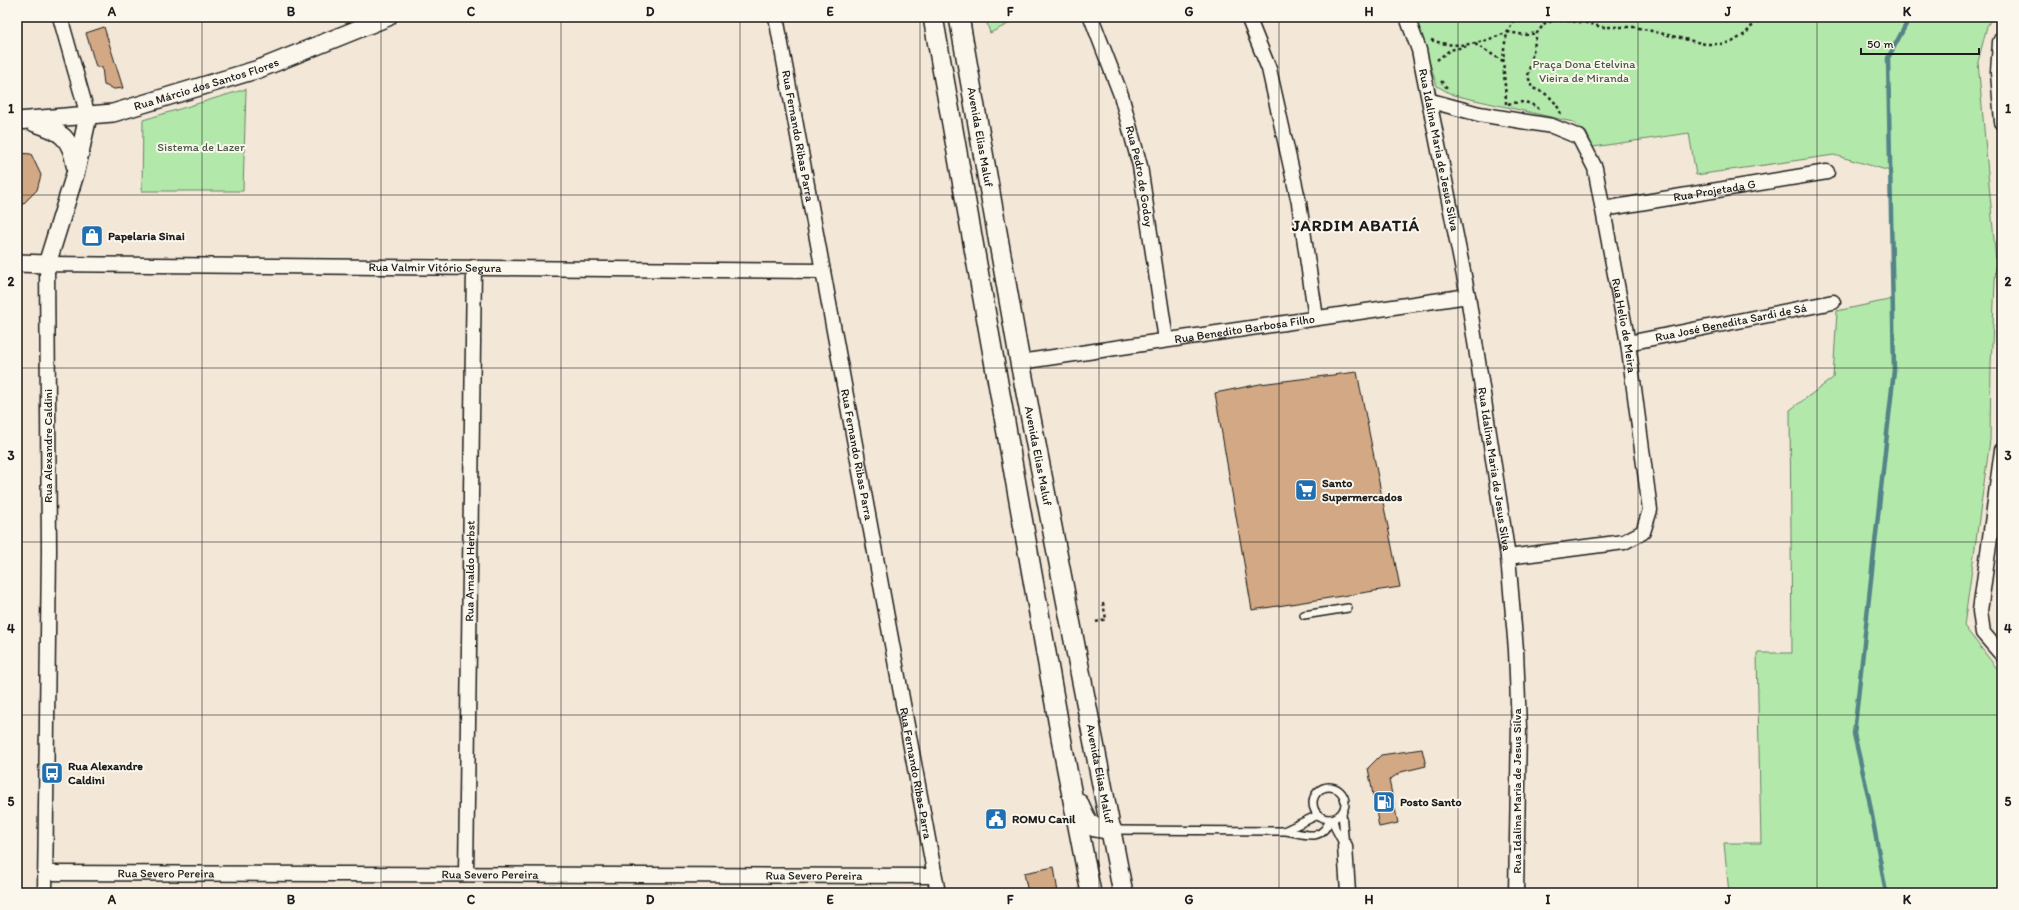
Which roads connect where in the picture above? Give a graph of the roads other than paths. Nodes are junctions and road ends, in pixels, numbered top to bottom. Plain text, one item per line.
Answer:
1 (60, 17) edge
2 (388, 17) edge
3 (776, 17) edge
4 (932, 17) edge
5 (959, 17) edge
6 (1091, 17) edge
7 (1248, 17) edge
8 (1408, 17) edge
9 (2002, 38) edge
10 (1430, 102) junction
11 (88, 116) junction
12 (24, 121) edge
13 (2002, 122) edge
14 (76, 171) junction
15 (1826, 172) dead end
16 (1603, 209) junction
17 (17, 263) edge
18 (47, 264) junction
19 (474, 267) junction
20 (823, 271) junction
21 (1468, 296) junction
22 (1833, 302) dead end
23 (1316, 318) junction
24 (1166, 340) junction
25 (1628, 343) junction
26 (1020, 362) junction
27 (2002, 450) edge
28 (1999, 490) edge
29 (1508, 557) junction
30 (1348, 608) dead end
31 (1304, 615) dead end
32 (2002, 655) edge
33 (1064, 754) junction
34 (1342, 813) junction
35 (1318, 815) junction
36 (1331, 819) junction
37 (1112, 830) junction
38 (1286, 830) junction
39 (1345, 846) junction
40 (45, 873) junction
41 (466, 874) junction
42 (934, 876) junction
43 (1122, 885) edge
44 (45, 893) edge
45 (938, 893) edge
46 (1091, 893) edge
47 (1134, 893) edge
48 (1348, 893) edge
49 (1516, 893) edge

1 - 11 street, Rua Alexandre Caldini
2 - 11 street, Rua Márcio dos Santos Flores
3 - 20 street, Rua Fernando Ribas Parra
4 - 33 main road
5 - 26 main road, Avenida Elias Maluf
6 - 24 street, Rua Pedro de Godoy
7 - 23 street
8 - 10 street, Rua Idalina Maria de Jesus Silva
9 - 13 street
10 - 16 street, Rua Helio de Meira
10 - 21 street, Rua Idalina Maria de Jesus Silva
11 - 12 street, Rua Márcio dos Santos Flores
11 - 14 street, Rua Alexandre Caldini
12 - 14 street, Rua Alexandre Caldini
14 - 18 street, Rua Alexandre Caldini
15 - 16 street, Rua Projetada G
16 - 25 street, Rua Helio de Meira
17 - 18 street
18 - 19 street, Rua Valmir Vitório Segura
18 - 40 street, Rua Alexandre Caldini
19 - 20 street, Rua Valmir Vitório Segura
19 - 41 street, Rua Arnaldo Herbst
20 - 42 street, Rua Fernando Ribas Parra
21 - 23 street, Rua Benedito Barbosa Filho
21 - 29 street, Rua Idalina Maria de Jesus Silva
22 - 25 street, Rua José Benedita Sardi de Sá
23 - 24 street, Rua Benedito Barbosa Filho
24 - 26 street, Rua Benedito Barbosa Filho
25 - 29 street, Rua Helio de Meira
26 - 37 main road, Avenida Elias Maluf
27 - 28 street
28 - 32 street
29 - 49 street, Rua Idalina Maria de Jesus Silva
30 - 31 lane
33 - 37 main road
33 - 46 main road
34 - 35 lane
34 - 36 lane
34 - 39 lane
35 - 36 lane
35 - 38 lane
36 - 38 lane
36 - 39 lane
37 - 38 lane
37 - 43 main road, Avenida Elias Maluf
39 - 48 street
40 - 41 street, Rua Severo Pereira
40 - 44 street, Rua Alexandre Caldini
41 - 42 street, Rua Severo Pereira
42 - 45 street, Rua Fernando Ribas Parra
43 - 47 street

